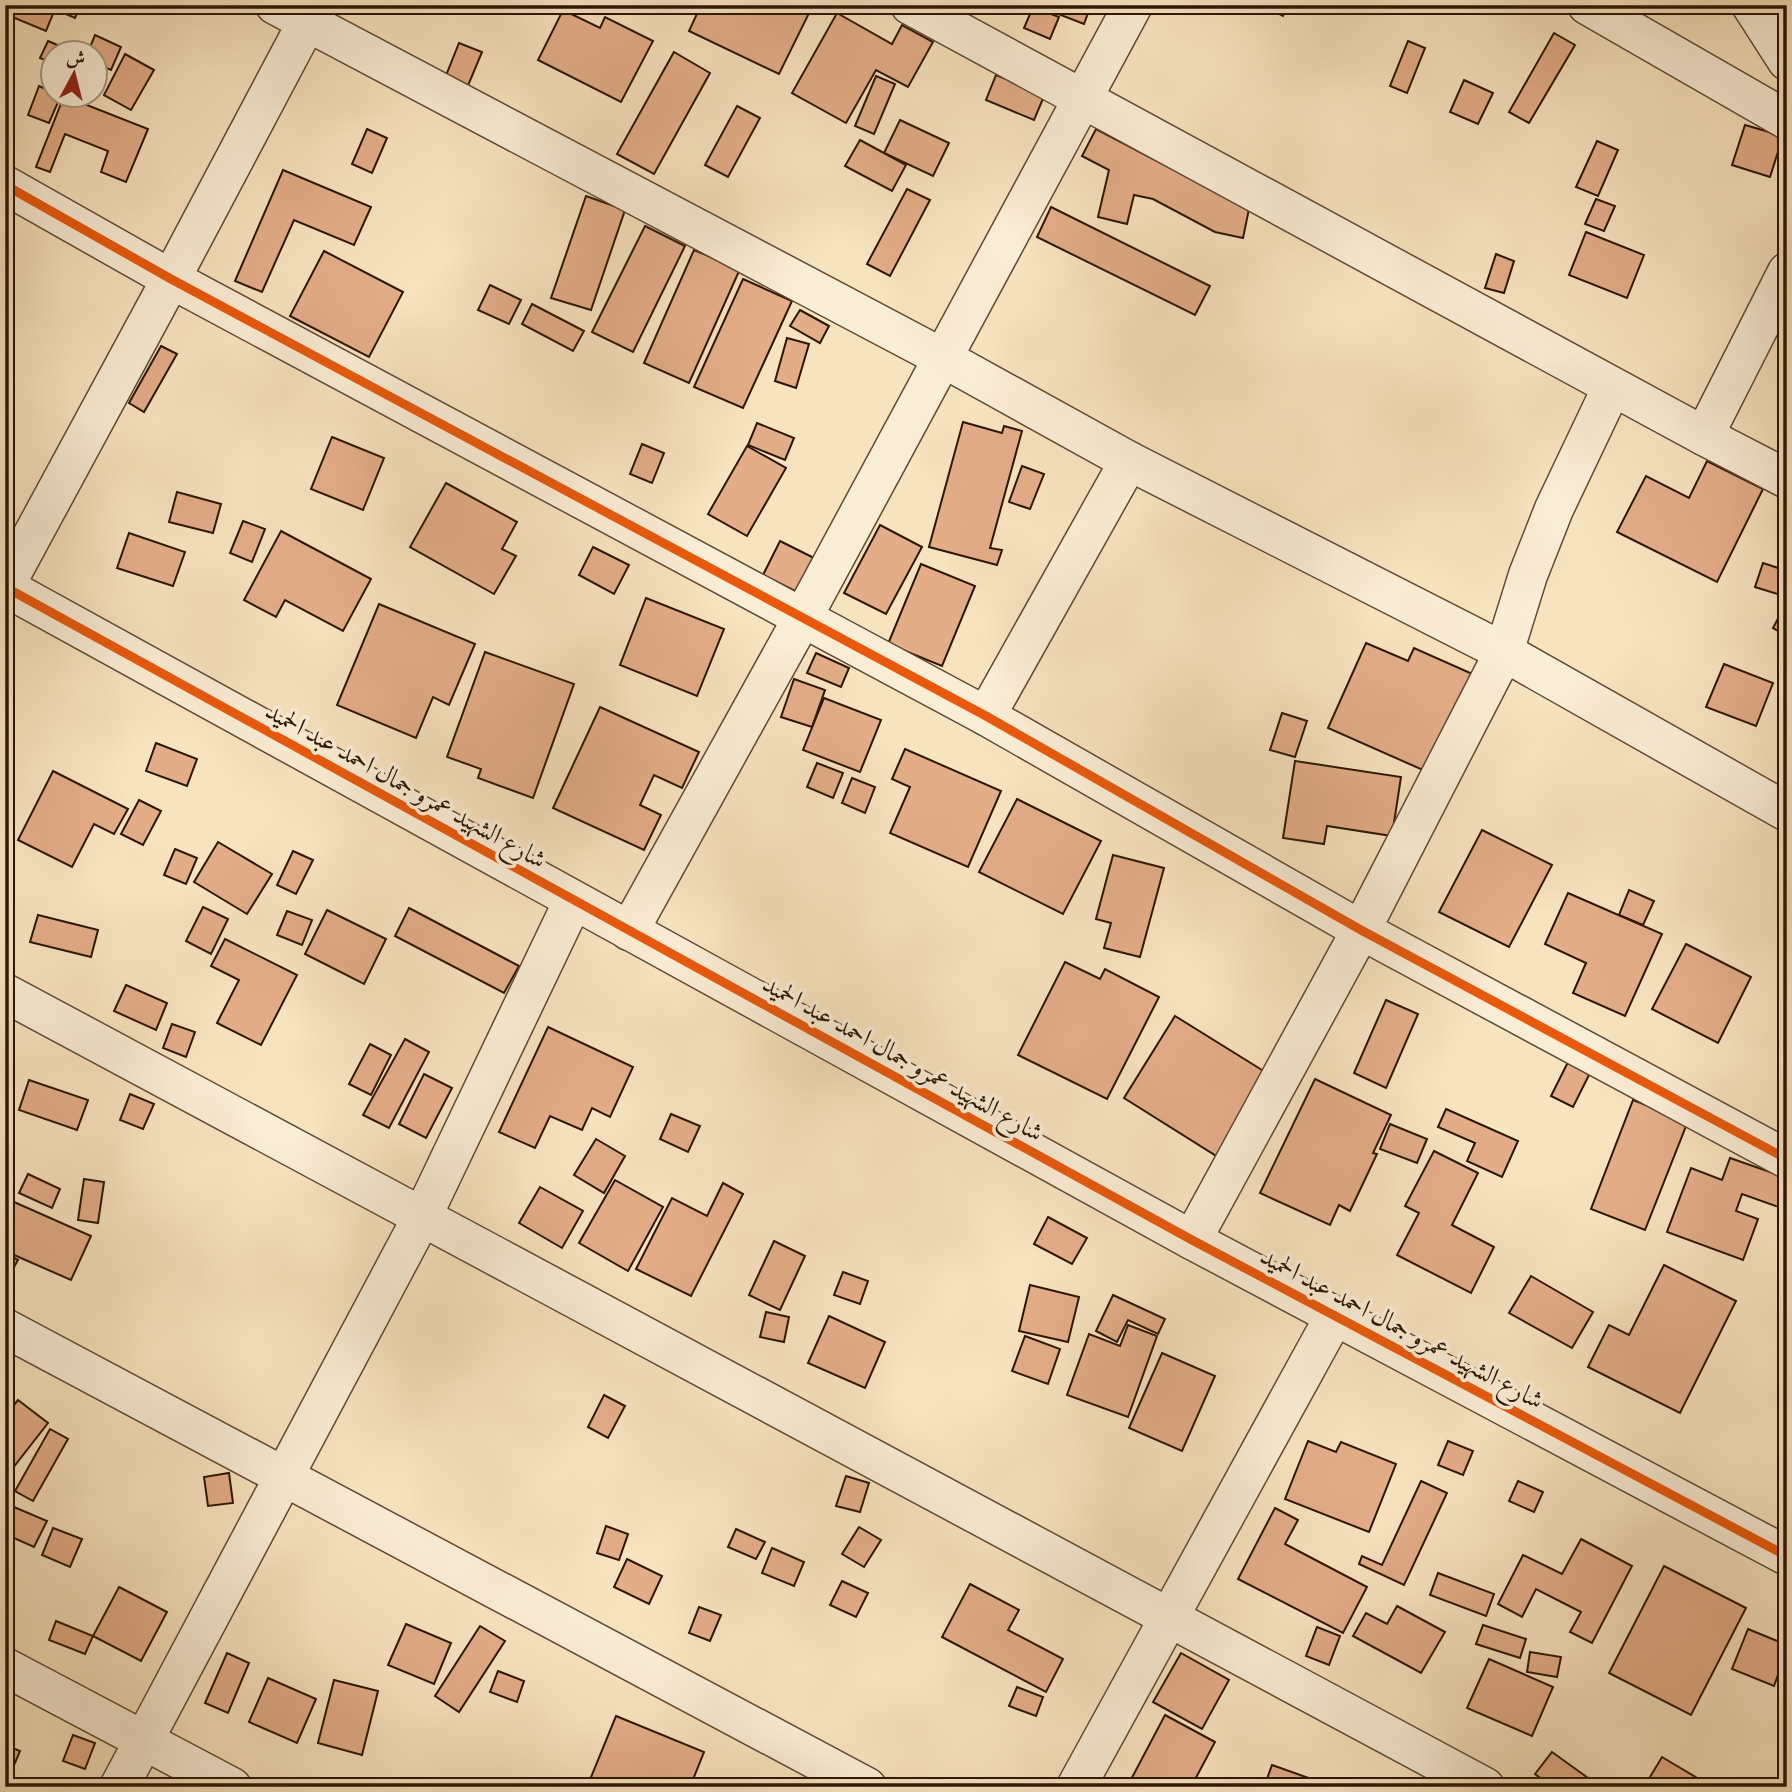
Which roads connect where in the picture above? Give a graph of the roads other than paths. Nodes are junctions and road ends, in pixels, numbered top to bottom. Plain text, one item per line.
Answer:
1 (910, 5) edge
2 (1133, 5) edge
3 (1587, 5) edge
4 (1751, 5) edge
5 (299, 11) edge
6 (1787, 61) edge
7 (1083, 99) junction
8 (1787, 120) edge
9 (5, 185) edge
10 (1787, 272) edge
11 (172, 279) junction
12 (941, 357) junction
13 (1612, 387) junction
14 (1704, 436) junction
15 (1129, 461) junction
16 (1787, 479) edge
17 (5, 587) edge
18 (803, 617) junction
19 (1504, 653) junction
20 (986, 716) junction
21 (1787, 812) edge
22 (573, 901) junction
23 (1361, 930) junction
24 (629, 931) junction
25 (5, 993) edge
26 (1787, 1159) edge
27 (422, 1217) junction
28 (1192, 1240) junction
29 (1334, 1317) junction
30 (5, 1328) edge
31 (284, 1477) junction
32 (1787, 1556) edge
33 (1168, 1616) junction
34 (5, 1667) edge
35 (144, 1740) junction
36 (119, 1787) edge
37 (232, 1787) edge
38 (867, 1787) edge
39 (1076, 1787) edge
40 (1485, 1787) edge

1 - 7 street
2 - 7 street
3 - 8 street
4 - 6 street
5 - 11 street
5 - 12 street
7 - 12 street
7 - 13 street
9 - 11 street
10 - 14 street
11 - 17 street
11 - 18 street
12 - 15 street
12 - 18 street
13 - 14 street
13 - 19 street
14 - 16 street
15 - 19 street
15 - 20 street
17 - 22 street, شارع الشهيد عمرو جمال احمد عبد الحميد
18 - 20 street
18 - 24 street
19 - 21 street
19 - 23 street
20 - 23 street
22 - 24 street, شارع الشهيد عمرو جمال احمد عبد الحميد
22 - 27 street
23 - 26 street
23 - 28 street
24 - 28 street, شارع الشهيد عمرو جمال احمد عبد الحميد
25 - 27 street
27 - 31 street
27 - 33 street
28 - 29 street, شارع الشهيد عمرو جمال احمد عبد الحميد
29 - 32 street, شارع الشهيد عمرو جمال احمد عبد الحميد
29 - 33 street
30 - 31 street
31 - 35 street
31 - 38 street
33 - 39 street
33 - 40 street
34 - 35 street
35 - 36 street
35 - 37 street

